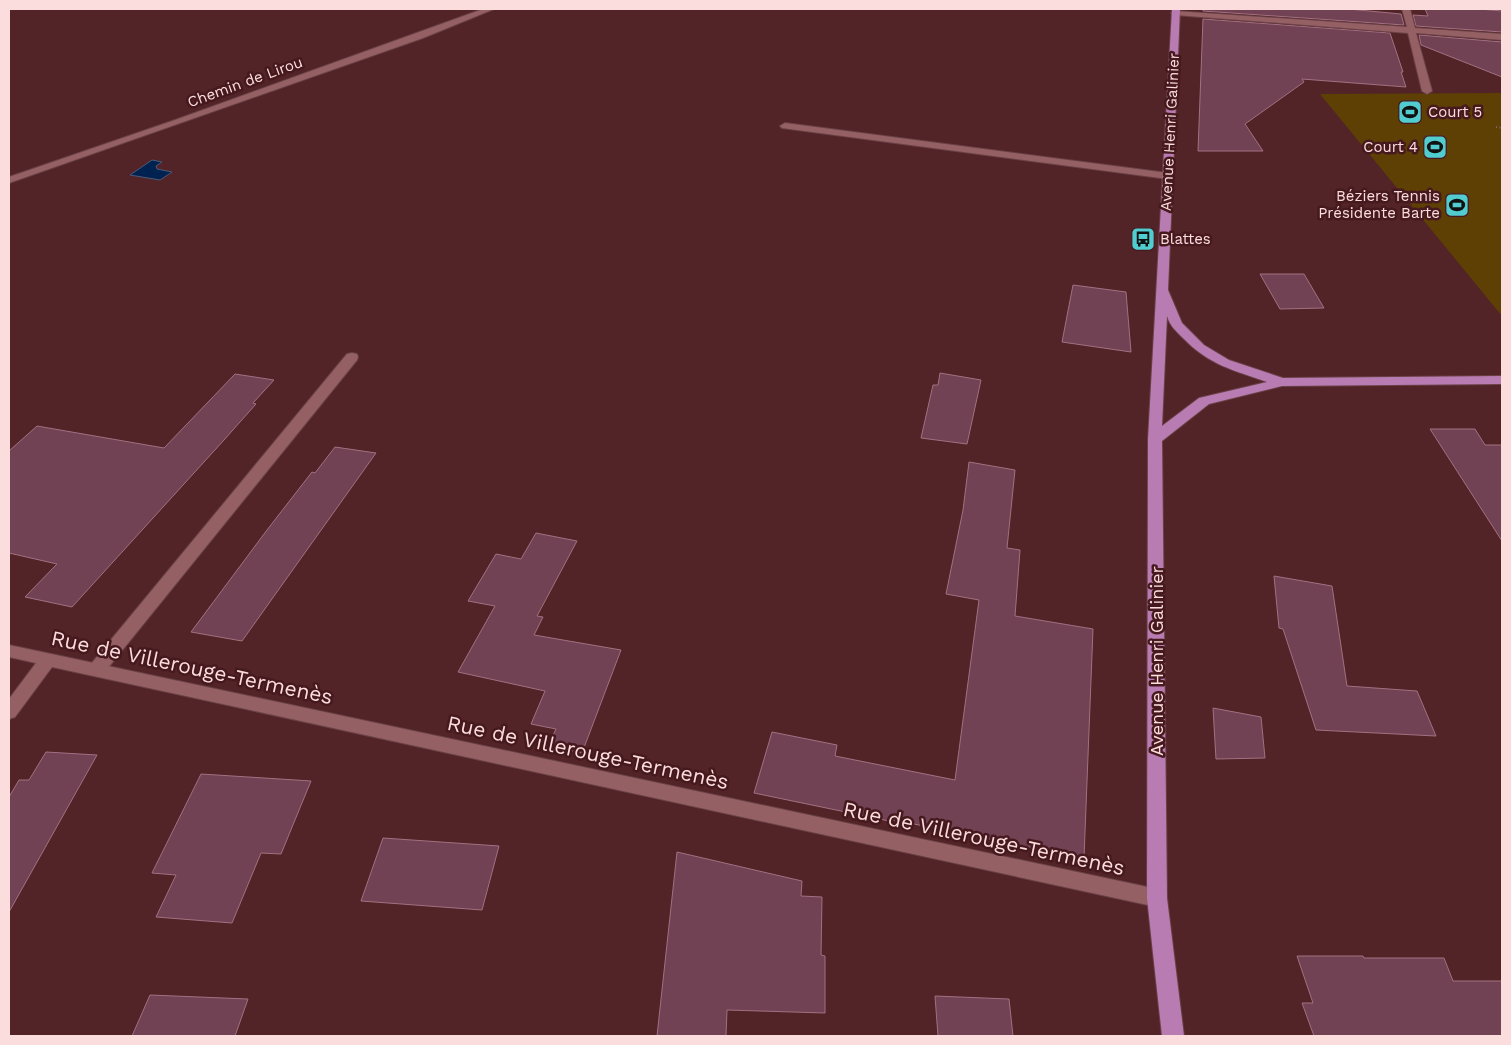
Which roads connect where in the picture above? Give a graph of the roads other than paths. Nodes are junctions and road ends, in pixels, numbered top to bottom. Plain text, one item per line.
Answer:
1 (490, 9) edge
2 (1406, 9) edge
3 (1176, 11) edge
4 (1412, 30) junction
5 (1502, 37) edge
6 (1427, 91) dead end
7 (785, 126) dead end
8 (1168, 176) junction
9 (9, 180) edge
10 (1162, 284) junction
11 (352, 357) dead end
12 (1502, 380) edge
13 (1282, 382) junction
14 (1155, 439) junction
15 (9, 651) edge
16 (49, 659) junction
17 (97, 669) junction
18 (9, 712) edge
19 (1157, 898) junction
20 (1173, 1036) edge

1 - 9 street, Chemin de Lirou
2 - 4 street
3 - 4 street
3 - 8 main road, Avenue Henri Galinier
4 - 5 street
4 - 6 street
7 - 8 street
8 - 10 main road, Avenue Henri Galinier
10 - 13 main road, Avenue Henri Galinier
10 - 14 main road, Avenue Henri Galinier
11 - 17 street
12 - 13 main road
13 - 14 main road
14 - 19 main road, Avenue Henri Galinier
15 - 16 street, Rue de Villerouge-Termenès
16 - 17 street, Rue de Villerouge-Termenès
16 - 18 street
17 - 19 street, Rue de Villerouge-Termenès
19 - 20 main road, Avenue Henri Galinier

